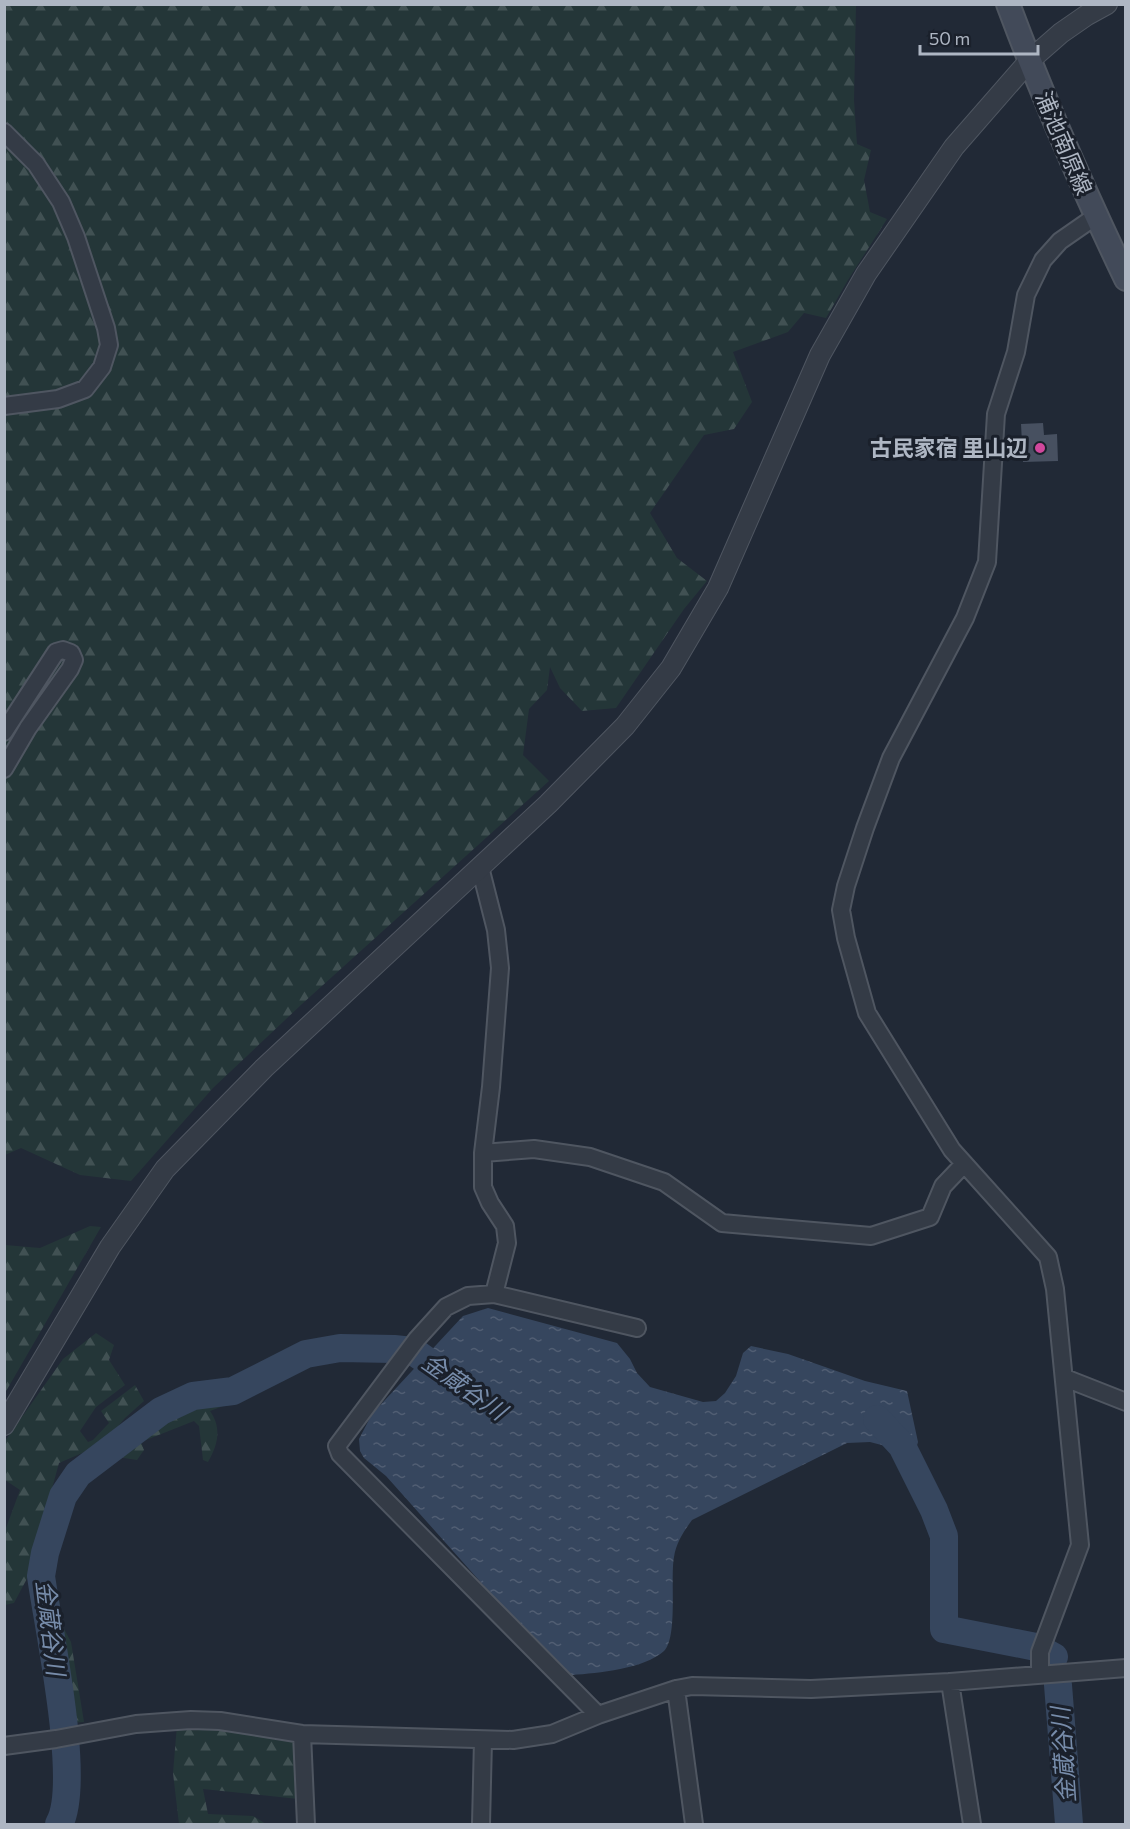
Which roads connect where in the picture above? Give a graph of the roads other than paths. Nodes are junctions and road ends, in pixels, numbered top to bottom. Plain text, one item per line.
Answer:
1 (1008, 4) edge
2 (1107, 4) edge
3 (1029, 61) junction
4 (4, 132) edge
5 (1096, 216) junction
6 (1125, 279) edge
7 (4, 406) edge
8 (4, 732) edge
9 (4, 769) edge
10 (480, 867) junction
11 (483, 1153) junction
12 (963, 1165) junction
13 (494, 1294) junction
14 (637, 1328) dead end
15 (1065, 1378) junction
16 (1125, 1402) edge
17 (4, 1425) edge
18 (1125, 1668) edge
19 (1040, 1674) junction
20 (950, 1682) junction
21 (676, 1689) junction
22 (598, 1714) junction
23 (302, 1734) junction
24 (483, 1740) junction
25 (4, 1746) edge
26 (306, 1824) edge
27 (480, 1824) edge
28 (694, 1824) edge
29 (972, 1824) edge

1 - 3 main road, 浦池南原線
2 - 3 street
3 - 5 main road, 浦池南原線
3 - 10 street
4 - 7 street
5 - 6 main road, 浦池南原線
5 - 12 street
8 - 9 street
10 - 11 street
10 - 17 street
11 - 12 street
11 - 13 street
12 - 15 street
13 - 14 street
13 - 22 street
15 - 16 street
15 - 19 street
18 - 19 street
19 - 20 street
20 - 21 street
20 - 29 street
21 - 22 street
21 - 28 street
22 - 24 street
23 - 24 street
23 - 25 street
23 - 26 street
24 - 27 street

